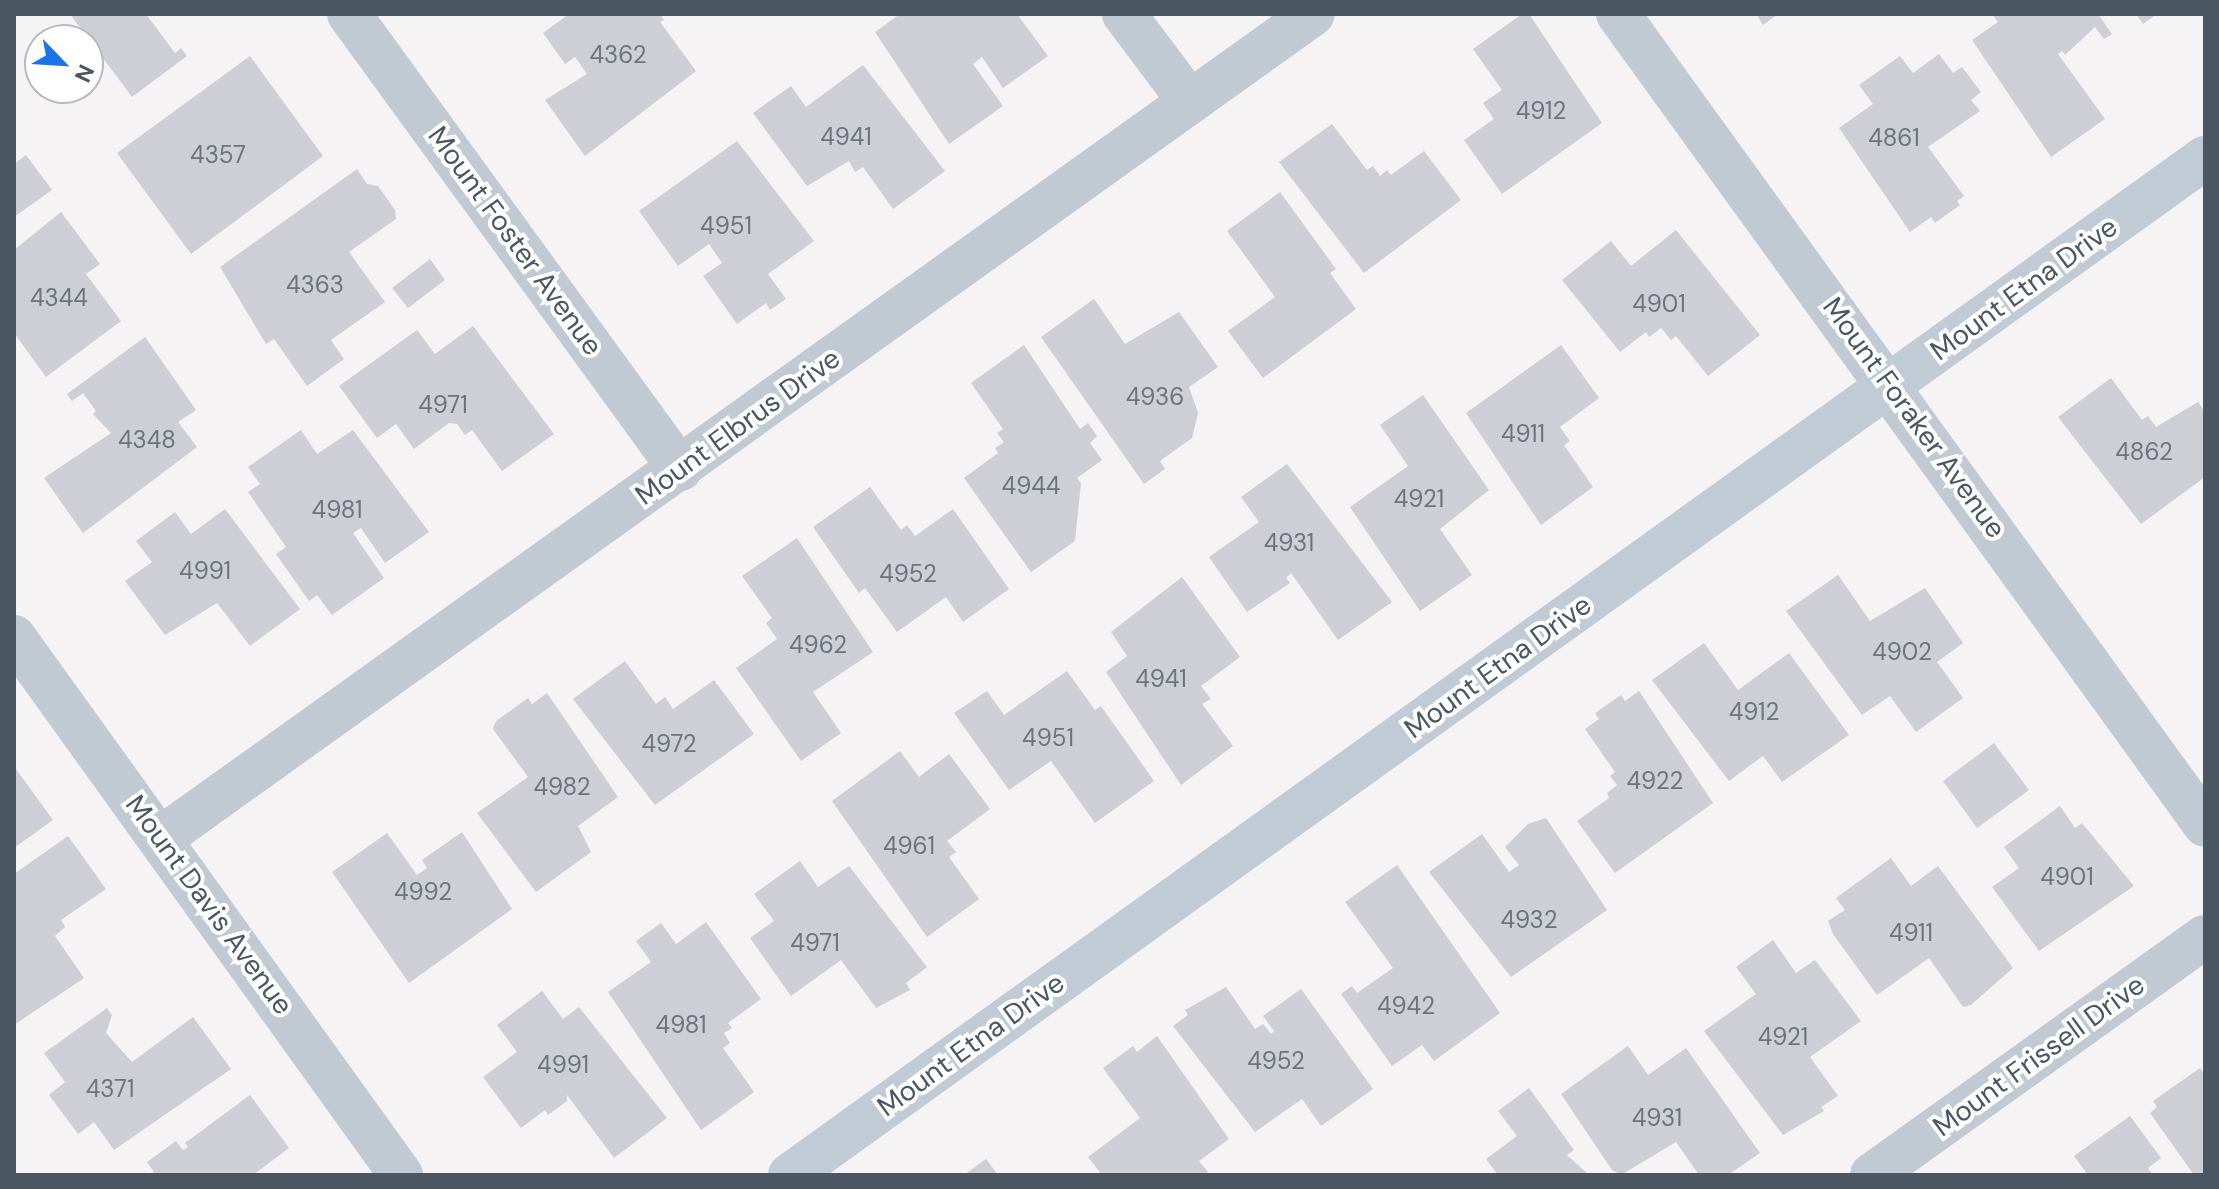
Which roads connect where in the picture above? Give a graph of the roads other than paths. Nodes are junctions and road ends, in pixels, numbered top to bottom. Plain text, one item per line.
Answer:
1 (349, 14) edge
2 (1124, 14) edge
3 (1313, 14) edge
4 (1618, 14) edge
5 (1190, 102) junction
6 (2205, 158) edge
7 (1891, 384) junction
8 (680, 469) junction
9 (14, 637) edge
10 (2205, 825) edge
11 (161, 838) junction
12 (2205, 937) edge
13 (401, 1175) edge
14 (790, 1175) edge
15 (1872, 1175) edge

1 - 8 street, Mount Foster Avenue
2 - 5 street
3 - 5 street, Mount Elbrus Drive
4 - 7 street, Mount Foraker Avenue
5 - 8 street, Mount Elbrus Drive
6 - 7 street, Mount Etna Drive
7 - 10 street, Mount Foraker Avenue
7 - 14 street, Mount Etna Drive
8 - 11 street, Mount Elbrus Drive
9 - 11 street, Mount Davis Avenue
11 - 13 street, Mount Davis Avenue
12 - 15 street, Mount Frissell Drive

